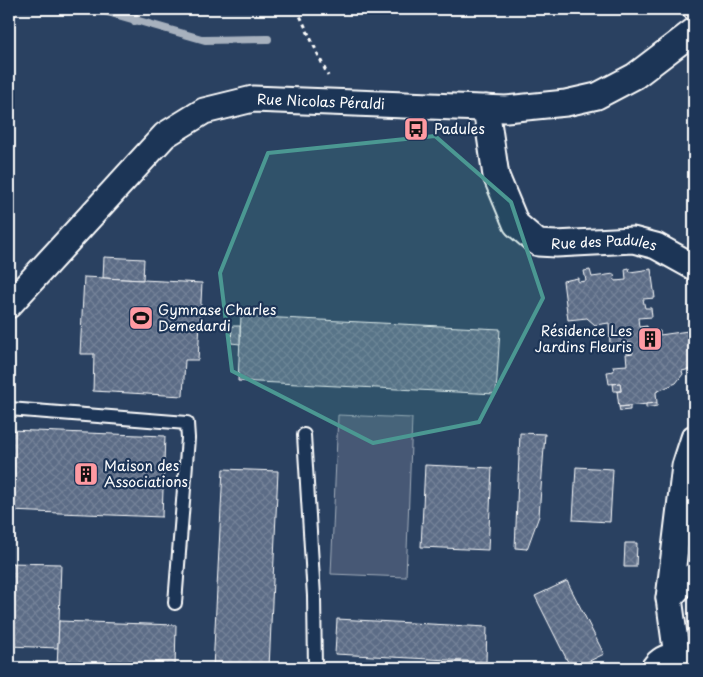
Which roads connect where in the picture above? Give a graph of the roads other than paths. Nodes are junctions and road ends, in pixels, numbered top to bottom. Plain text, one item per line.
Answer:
1 (687, 9) edge
2 (694, 16) edge
3 (694, 31) edge
4 (486, 108) junction
5 (694, 267) edge
6 (9, 305) edge
7 (9, 409) edge
8 (304, 435) dead end
9 (694, 438) edge
10 (694, 576) edge
11 (669, 598) junction
12 (175, 603) dead end
13 (686, 661) edge
14 (315, 668) edge
15 (654, 668) edge

1 - 2 lane
3 - 4 street, Rue Nicolas Péraldi
4 - 5 street, Rue des Padules
4 - 6 street, Rue Nicolas Péraldi
7 - 12 lane
8 - 14 lane
9 - 11 street
10 - 11 street
11 - 13 street
13 - 15 street

